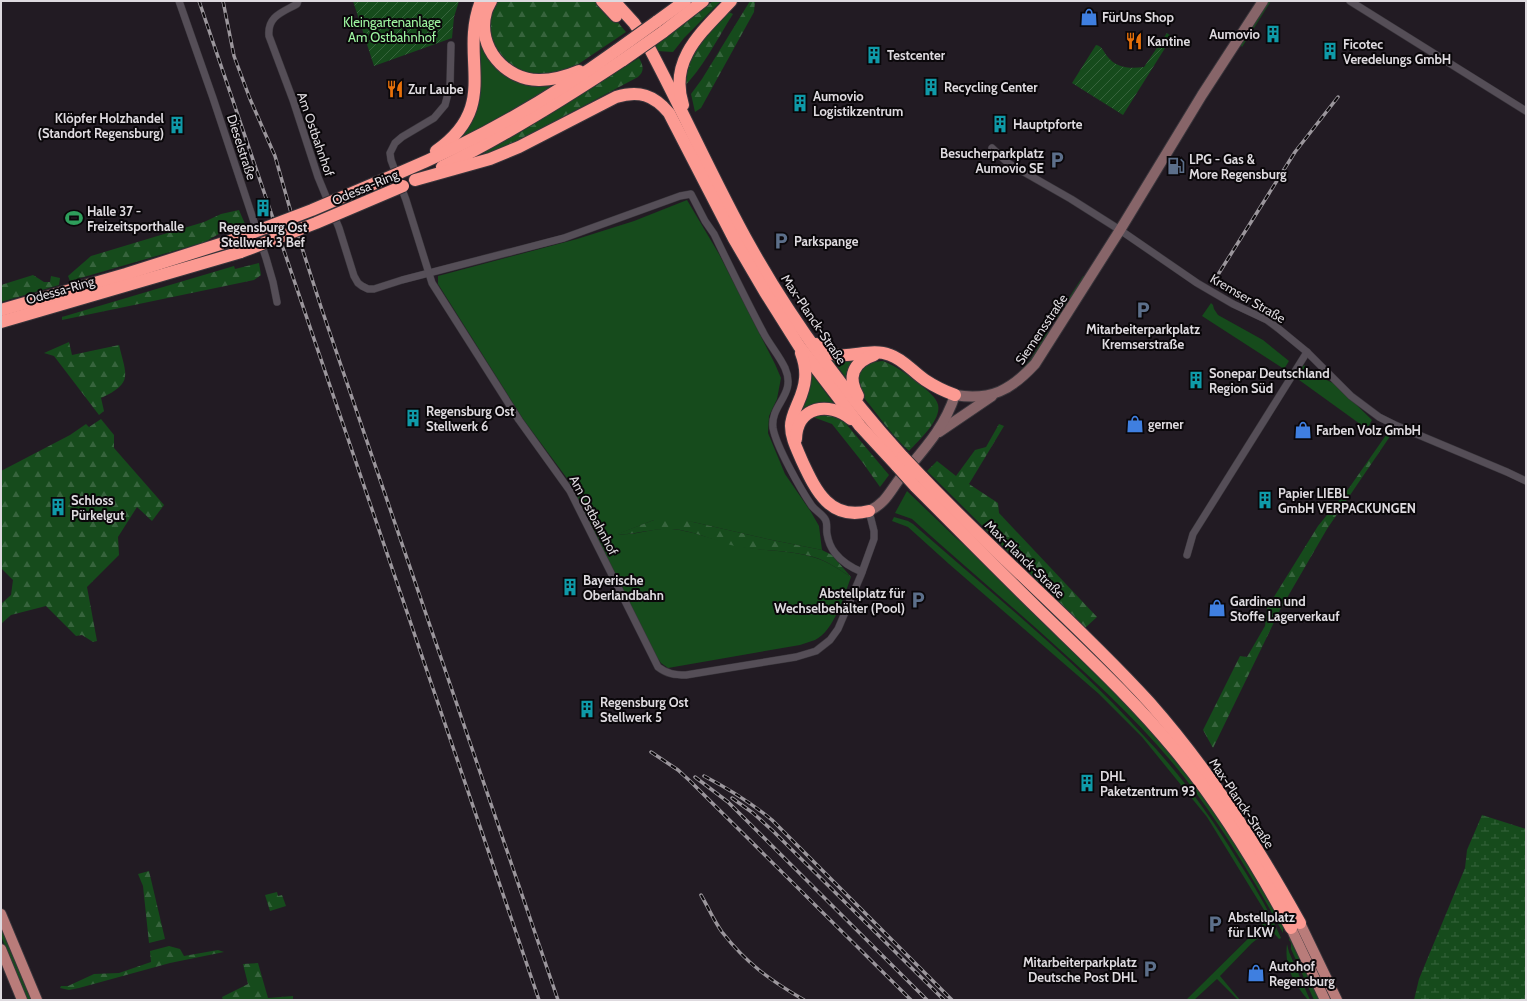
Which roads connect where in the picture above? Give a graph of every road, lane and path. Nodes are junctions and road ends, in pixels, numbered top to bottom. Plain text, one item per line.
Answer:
1 (179, 1) edge
2 (298, 1) edge
3 (481, 1) edge
4 (491, 1) edge
5 (602, 1) edge
6 (614, 1) edge
7 (685, 1) edge
8 (703, 1) edge
9 (731, 1) edge
10 (1263, 1) edge
11 (1350, 1) edge
12 (660, 27) junction
13 (451, 45) dead end
14 (620, 55) junction
15 (602, 61) junction
16 (1526, 111) edge
17 (695, 138) junction
18 (992, 148) dead end
19 (404, 171) junction
20 (415, 180) junction
21 (710, 191) junction
22 (1120, 230) junction
23 (429, 273) junction
24 (277, 302) dead end
25 (1, 310) edge
26 (1, 322) edge
27 (810, 341) junction
28 (799, 346) junction
29 (881, 352) junction
30 (1307, 352) junction
31 (997, 393) junction
32 (955, 395) junction
33 (870, 418) junction
34 (860, 426) junction
35 (936, 434) junction
36 (796, 446) junction
37 (900, 462) junction
38 (1526, 481) edge
39 (870, 511) junction
40 (1187, 555) dead end
41 (862, 572) junction
42 (1, 914) edge
43 (1296, 926) junction
44 (1, 950) edge
45 (22, 1000) edge
46 (37, 1000) edge
47 (1325, 1000) edge
48 (1337, 1000) edge

1 - 24 street, Dieselstraße
2 - 23 street, Am Ostbahnhof
3 - 19 highway
4 - 15 highway
5 - 21 highway
6 - 17 highway
7 - 12 highway, Odessa-Ring
8 - 12 highway, Odessa-Ring
9 - 17 highway
10 - 22 street, Siemensstraße
11 - 16 street
12 - 14 highway, Odessa-Ring, bridge
13 - 23 street, Am Ostbahnhof
14 - 15 highway, Odessa-Ring
14 - 20 highway, Odessa-Ring
15 - 19 highway, Odessa-Ring
17 - 27 highway, Max-Planck-Straße
18 - 22 street
19 - 25 highway, Odessa-Ring, bridge
20 - 21 highway
20 - 26 highway, Odessa-Ring, bridge
21 - 28 highway, Max-Planck-Straße
22 - 30 street, Kremser Straße
22 - 31 street, Siemensstraße
23 - 41 street, Am Ostbahnhof
23 - 41 street, Am Ostbahnhof
27 - 29 highway
27 - 33 highway, Max-Planck-Straße
28 - 34 highway, Max-Planck-Straße
28 - 36 highway
29 - 32 highway
29 - 33 highway
30 - 38 street, Kremser Straße
30 - 40 street
31 - 32 street, Siemensstraße
31 - 35 street
32 - 35 street
33 - 37 highway, Max-Planck-Straße
34 - 36 highway
34 - 37 highway, Max-Planck-Straße
35 - 39 street
36 - 39 highway
37 - 43 highway, Max-Planck-Straße, bridge
39 - 41 street, Am Ostbahnhof
42 - 46 main road
43 - 47 main road, Max-Planck-Straße
43 - 48 main road, Max-Planck-Straße
44 - 45 main road

